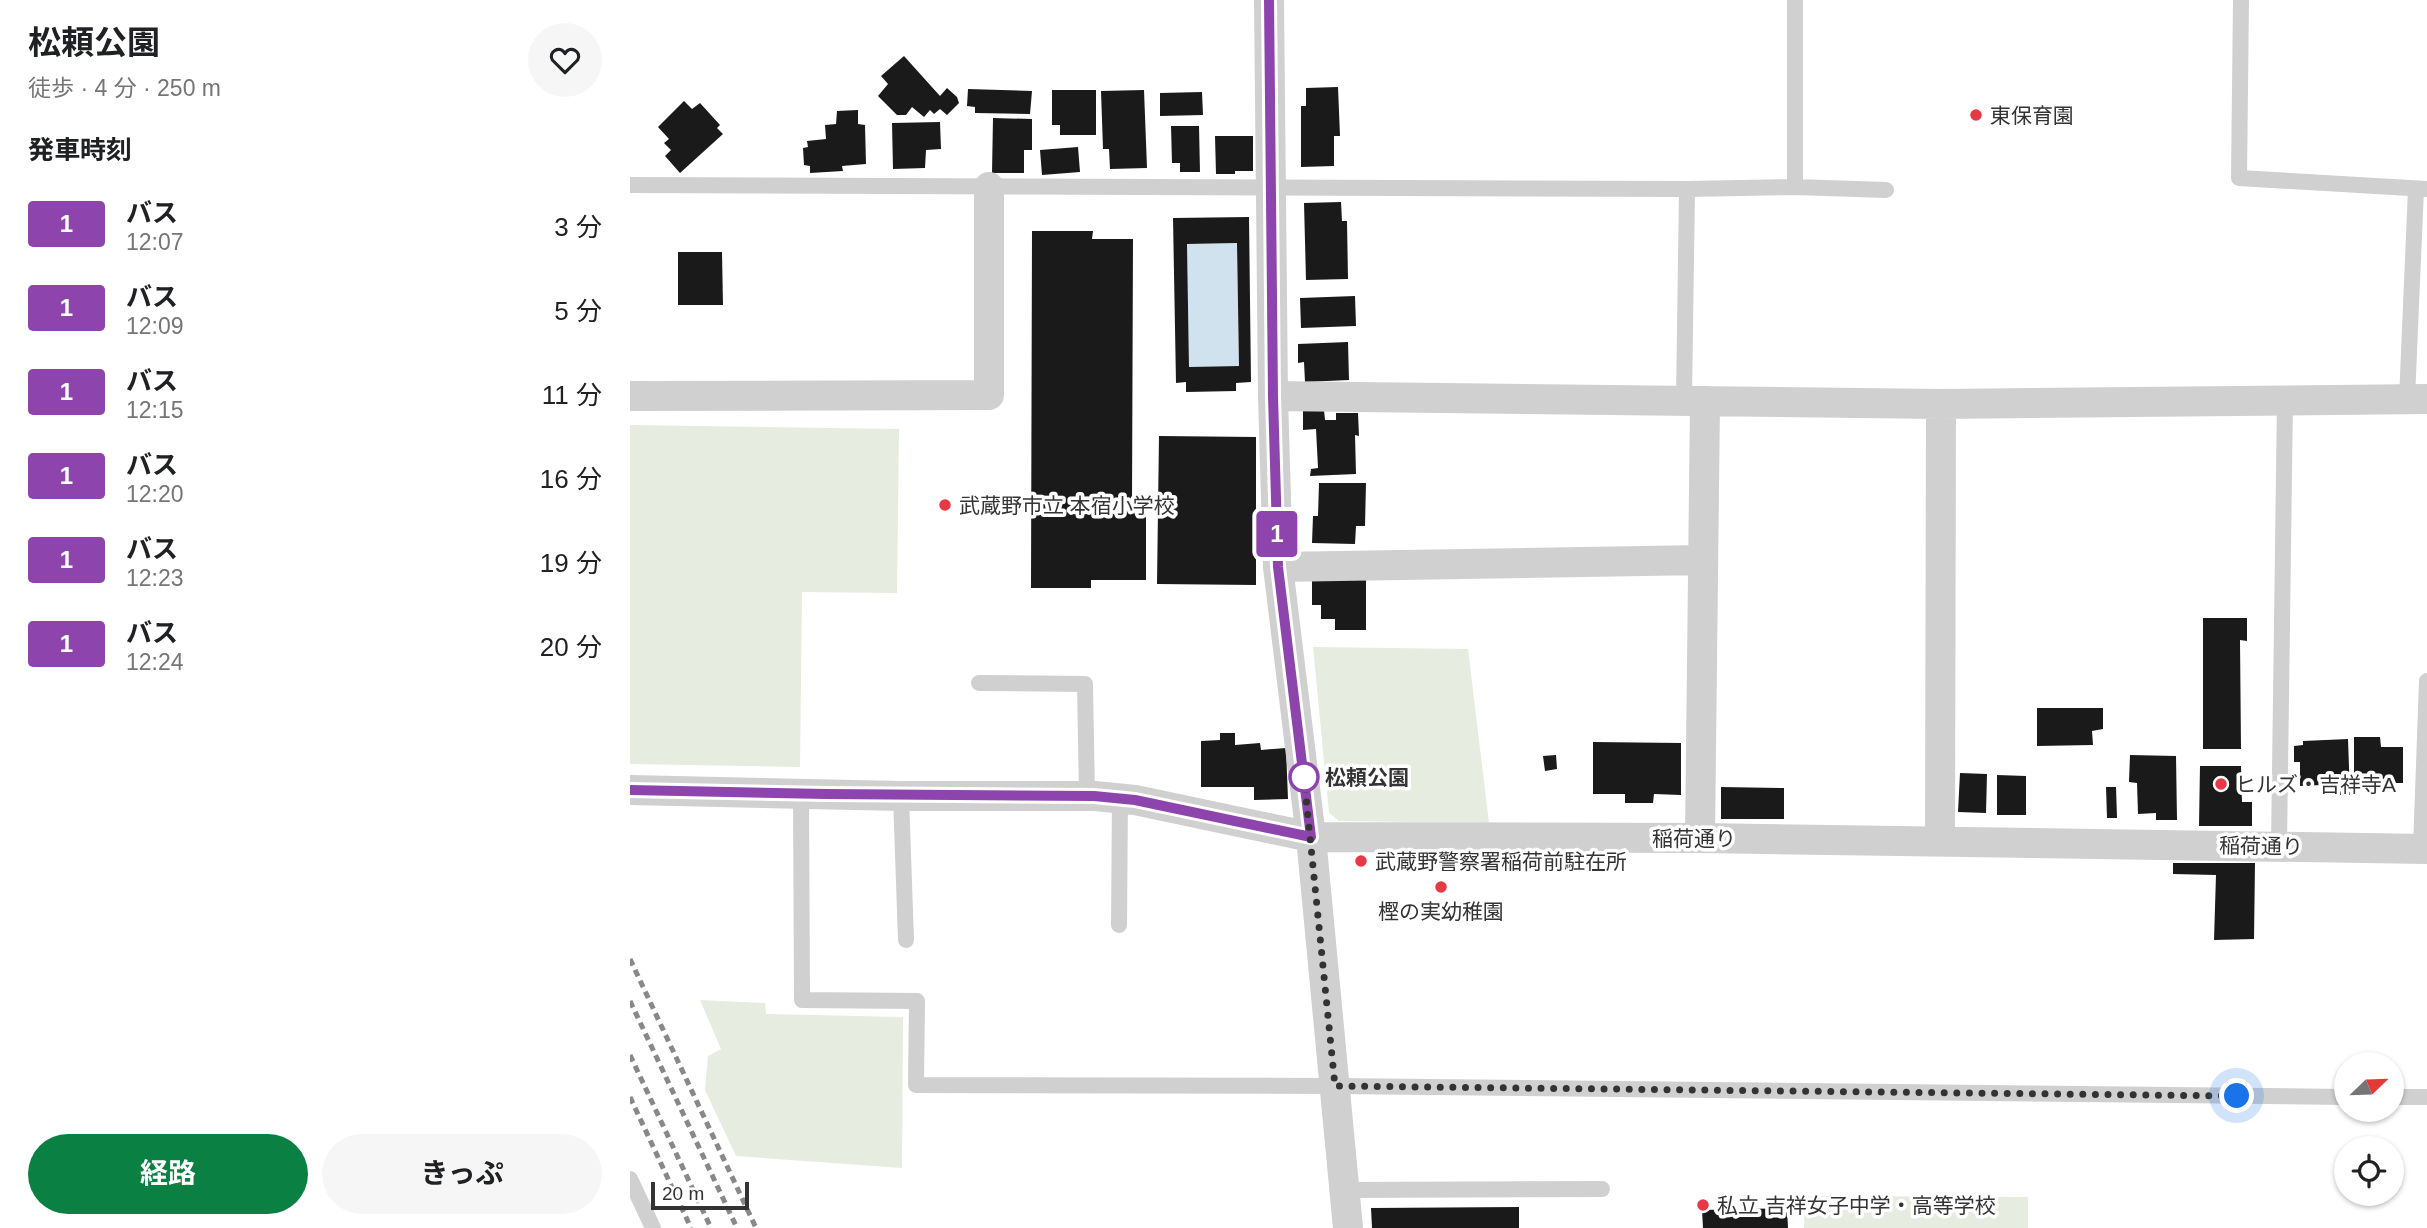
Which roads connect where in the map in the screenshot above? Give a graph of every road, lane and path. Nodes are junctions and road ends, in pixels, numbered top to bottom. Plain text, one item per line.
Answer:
1 (1269, 0) edge
2 (1795, 0) edge
3 (2241, 0) edge
4 (630, 185) edge
5 (989, 187) junction
6 (1795, 187) junction
7 (1270, 188) junction
8 (1687, 189) junction
9 (2422, 189) edge
10 (1886, 190) dead end
11 (630, 396) edge
12 (1273, 396) junction
13 (2285, 399) junction
14 (2417, 399) edge
15 (1694, 400) junction
16 (1941, 404) junction
17 (1703, 560) junction
18 (1278, 567) junction
19 (2427, 681) edge
20 (979, 683) dead end
21 (630, 790) edge
22 (801, 794) junction
23 (901, 796) junction
24 (1087, 797) junction
25 (1120, 798) junction
26 (1311, 837) junction
27 (1700, 838) junction
28 (1940, 841) junction
29 (2279, 846) junction
30 (2424, 849) edge
31 (1119, 925) dead end
32 (906, 940) dead end
33 (1335, 1086) junction
34 (2334, 1097) edge
35 (2404, 1097) edge
36 (2427, 1097) edge
37 (630, 1179) edge
38 (1602, 1189) dead end
39 (1344, 1190) junction
40 (653, 1228) edge
41 (1348, 1228) edge

1 - 7 street
2 - 6 lane
3 - 9 lane
4 - 5 lane
5 - 7 lane
5 - 11 street
6 - 8 lane
6 - 10 lane
7 - 8 lane
7 - 12 street
8 - 15 lane
9 - 14 lane
12 - 15 street
12 - 18 street
13 - 14 street
13 - 16 street
13 - 29 lane
15 - 16 street
15 - 17 street
16 - 28 street
17 - 18 street
17 - 27 street
18 - 26 street
19 - 30 lane
20 - 24 lane
21 - 22 street, 稲荷通り
22 - 23 street, 稲荷通り
22 - 33 lane
23 - 24 street, 稲荷通り
23 - 32 lane
24 - 25 street, 稲荷通り
25 - 26 street, 稲荷通り
25 - 31 lane
26 - 27 street, 稲荷通り
26 - 33 street
27 - 28 street, 稲荷通り
28 - 29 street, 稲荷通り
29 - 30 street, 稲荷通り
33 - 34 lane
33 - 39 street
35 - 36 lane
37 - 40 lane
38 - 39 lane
39 - 41 street

